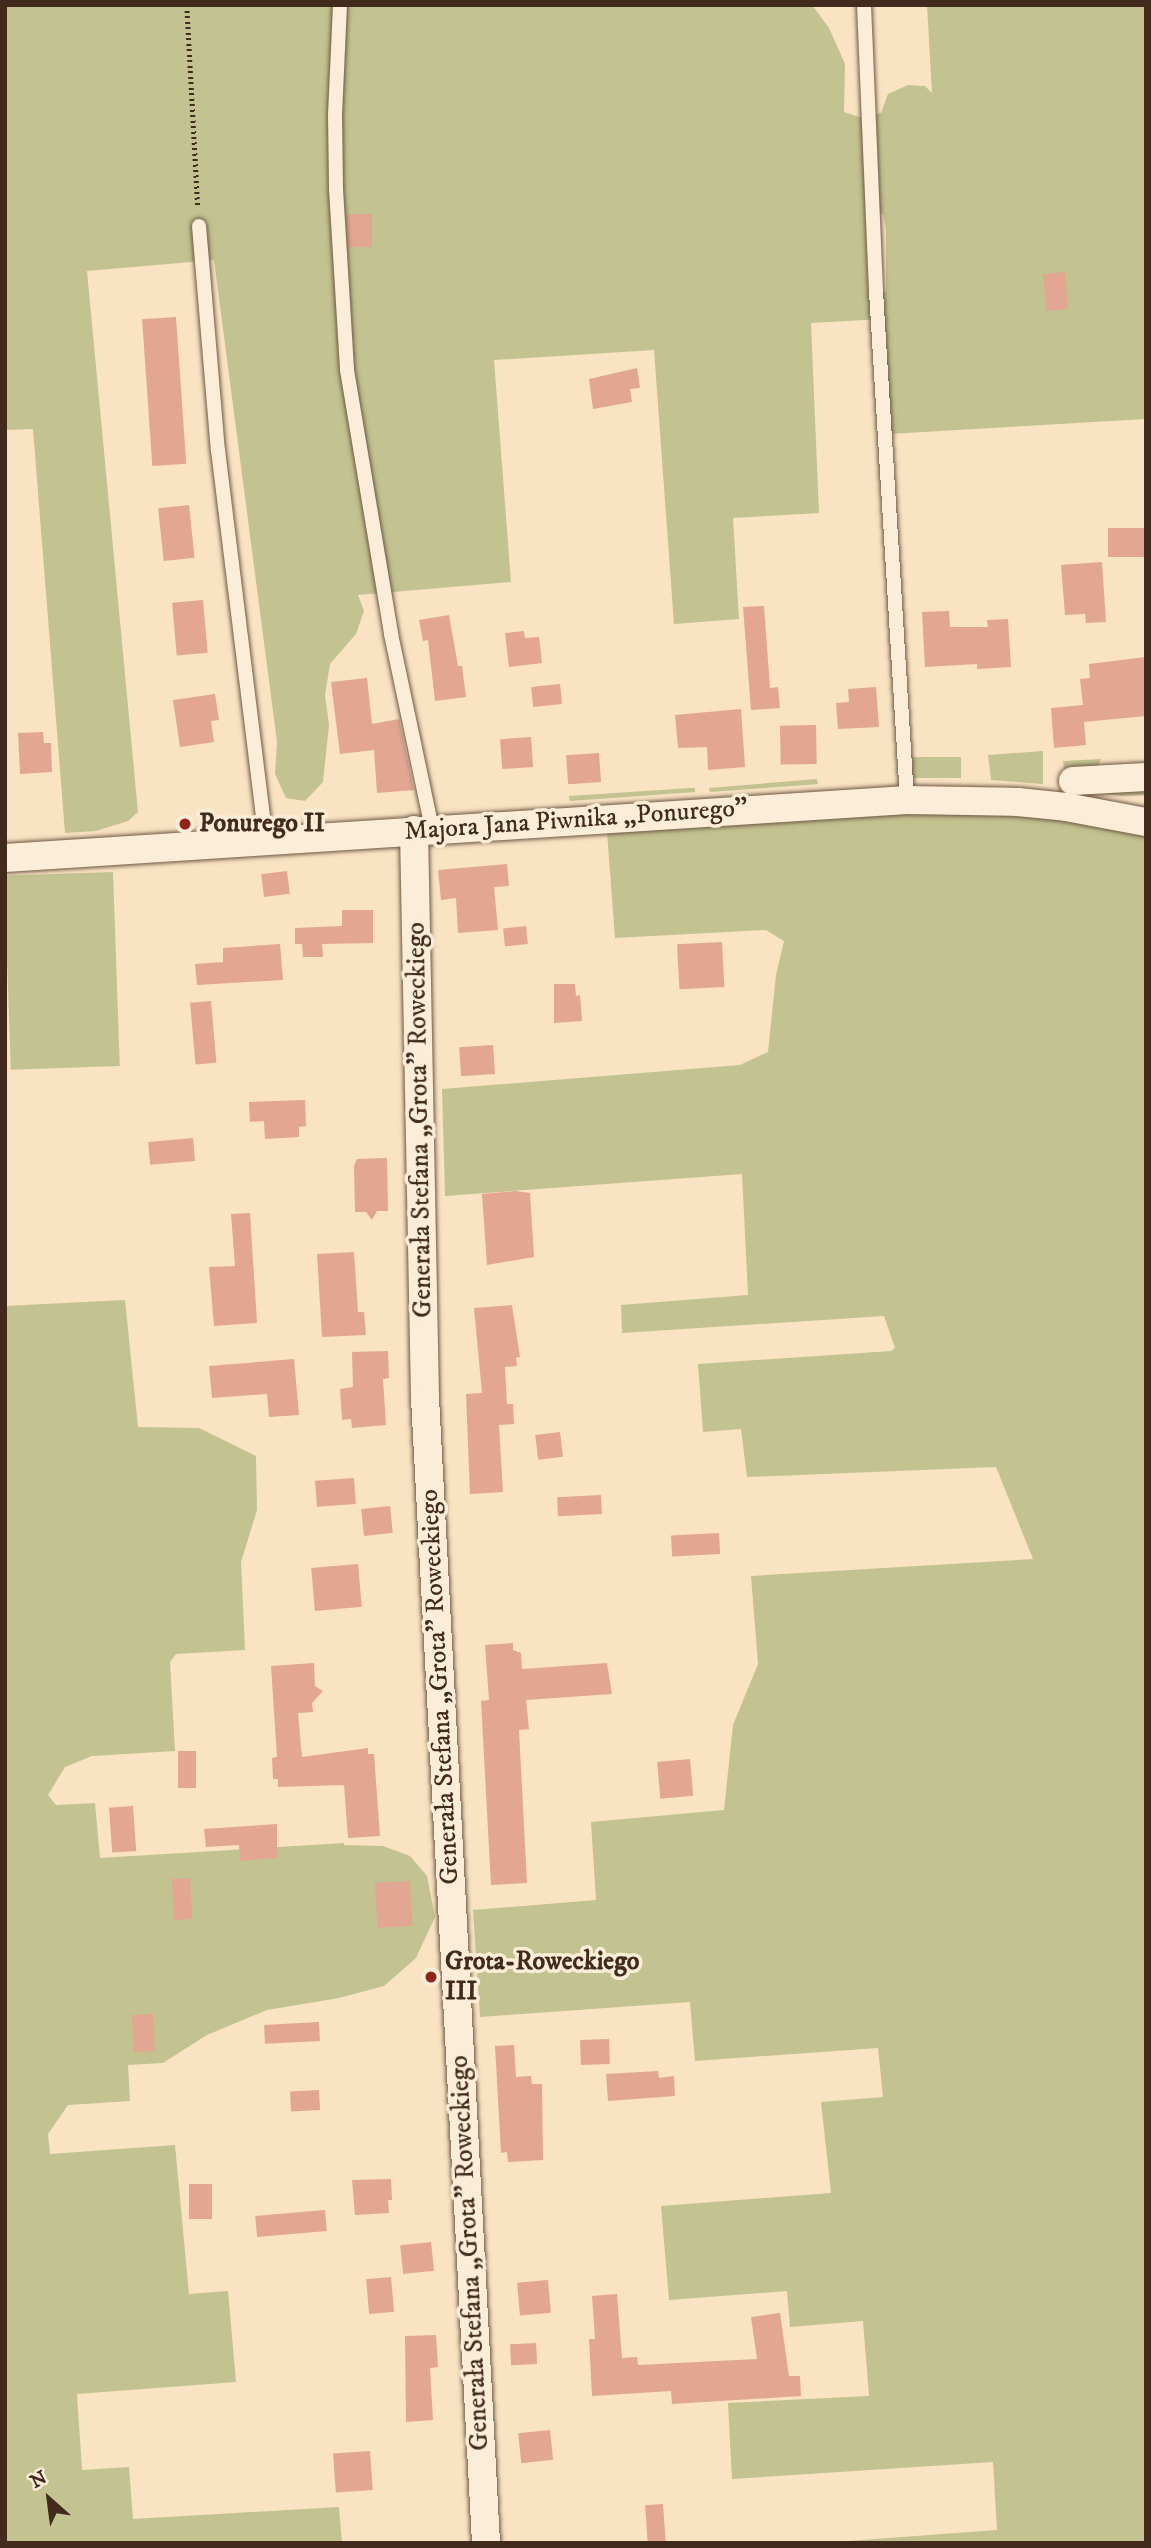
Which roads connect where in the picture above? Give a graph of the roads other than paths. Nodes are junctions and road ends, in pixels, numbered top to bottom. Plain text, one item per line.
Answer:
1 (340, 5) edge
2 (864, 5) edge
3 (199, 226) road end
4 (1146, 777) edge
5 (1073, 781) dead end
6 (907, 800) junction
7 (1146, 822) edge
8 (423, 830) junction
9 (266, 841) junction
10 (5, 858) edge
11 (486, 2543) edge

1 - 8 lane
2 - 6 lane
3 - 9 lane
4 - 5 street
6 - 7 street, Majora Jana Piwnika „Ponurego”
6 - 8 street, Majora Jana Piwnika „Ponurego”
8 - 9 street, Majora Jana Piwnika „Ponurego”
8 - 11 street, Generała Stefana „Grota” Roweckiego
9 - 10 street, Majora Jana Piwnika „Ponurego”

